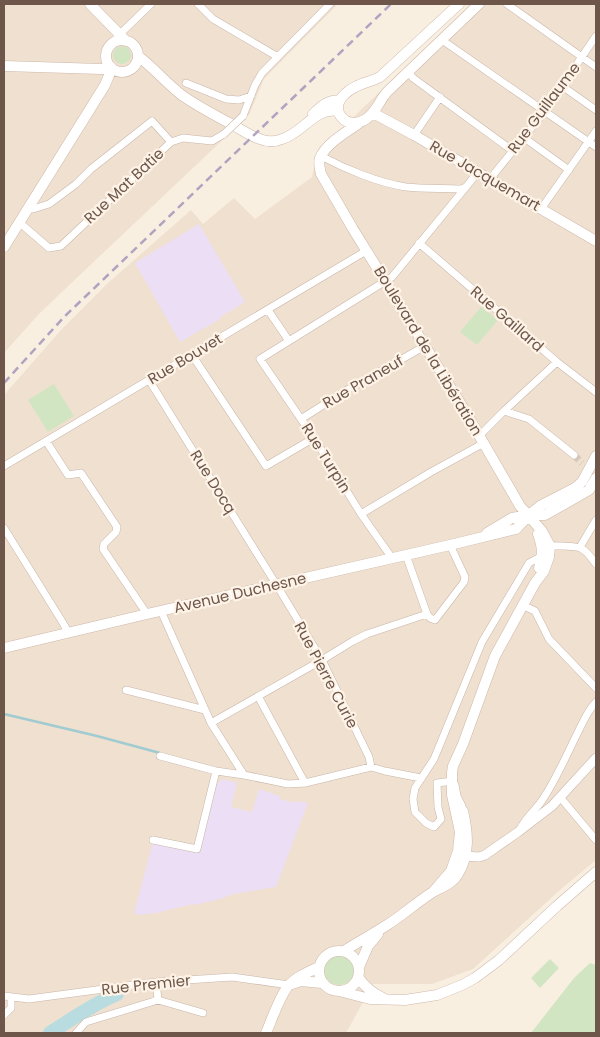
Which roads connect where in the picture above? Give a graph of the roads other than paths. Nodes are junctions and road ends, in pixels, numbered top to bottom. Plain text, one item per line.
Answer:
1 (90, 4) edge
2 (151, 4) edge
3 (198, 4) edge
4 (330, 4) edge
5 (459, 4) edge
6 (479, 4) edge
7 (506, 4) edge
8 (119, 36) junction
9 (596, 36) edge
10 (442, 40) junction
11 (106, 56) junction
12 (138, 56) junction
13 (278, 57) junction
14 (582, 57) junction
15 (4, 66) edge
16 (111, 67) junction
17 (596, 67) edge
18 (88, 69) junction
19 (128, 70) junction
20 (408, 72) junction
21 (159, 76) junction
22 (186, 83) dead end
23 (364, 84) junction
24 (562, 86) junction
25 (103, 88) junction
26 (251, 96) junction
27 (440, 97) junction
28 (380, 99) junction
29 (340, 100) junction
30 (596, 110) edge
31 (545, 111) junction
32 (373, 113) junction
33 (341, 115) junction
34 (359, 123) junction
35 (299, 129) junction
36 (596, 131) edge
37 (414, 135) junction
38 (523, 137) junction
39 (334, 141) junction
40 (171, 142) junction
41 (589, 142) junction
42 (596, 147) edge
43 (513, 151) junction
44 (321, 156) junction
45 (569, 170) junction
46 (478, 172) junction
47 (490, 179) junction
48 (466, 187) junction
49 (28, 206) junction
50 (541, 209) junction
51 (19, 222) junction
52 (596, 241) edge
53 (419, 243) junction
54 (4, 247) edge
55 (366, 251) junction
56 (385, 282) junction
57 (268, 310) junction
58 (289, 341) junction
59 (425, 346) junction
60 (192, 355) junction
61 (557, 362) junction
62 (149, 380) junction
63 (596, 392) edge
64 (504, 411) junction
65 (301, 419) junction
66 (314, 438) junction
67 (481, 439) junction
68 (46, 441) junction
69 (574, 456) tunnel mouth
70 (596, 456) edge
71 (4, 466) edge
72 (596, 478) edge
73 (361, 514) junction
74 (529, 515) junction
75 (596, 520) edge
76 (4, 528) edge
77 (450, 545) junction
78 (546, 545) junction
79 (580, 548) junction
80 (406, 555) junction
81 (542, 556) junction
82 (392, 558) junction
83 (596, 564) edge
84 (535, 583) junction
85 (276, 584) junction
86 (522, 605) junction
87 (161, 611) junction
88 (147, 614) junction
89 (427, 614) junction
90 (68, 632) junction
91 (4, 648) edge
92 (322, 660) junction
93 (596, 688) edge
94 (126, 690) dead end
95 (258, 696) junction
96 (596, 702) edge
97 (205, 710) junction
98 (211, 723) junction
99 (463, 744) junction
100 (160, 756) dead end
101 (596, 758) edge
102 (372, 767) junction
103 (216, 771) junction
104 (244, 775) junction
105 (421, 778) junction
106 (451, 781) junction
107 (305, 783) junction
108 (560, 797) junction
109 (462, 806) junction
110 (518, 832) junction
111 (153, 840) dead end
112 (596, 840) edge
113 (462, 853) junction
114 (596, 872) edge
115 (385, 926) junction
116 (344, 951) junction
117 (319, 967) junction
118 (358, 972) junction
119 (156, 982) junction
120 (322, 982) junction
121 (289, 985) junction
122 (340, 991) junction
123 (8, 997) edge
124 (158, 1000) junction
125 (389, 1000) junction
126 (203, 1013) dead end
127 (4, 1015) edge
128 (76, 1033) edge
129 (266, 1033) edge

1 - 8 main road
2 - 8 street
3 - 13 street
4 - 13 street, Rue Mat Batie
5 - 23 main road
6 - 10 main road
7 - 14 street
8 - 11 main road
8 - 12 main road
9 - 14 street, Rue Guillaume
10 - 20 main road
10 - 31 street
11 - 16 main road
11 - 18 main road
12 - 19 main road
12 - 21 main road
13 - 26 street, Rue Mat Batie
14 - 17 street
14 - 24 street, Rue Guillaume
15 - 18 main road
16 - 18 main road
16 - 19 main road
16 - 25 main road
18 - 25 main road
19 - 21 main road
19 - 25 main road
20 - 27 street
20 - 28 main road
21 - 35 main road
22 - 26 street
23 - 28 main road
23 - 29 main road
24 - 30 street
24 - 31 street, Rue Guillaume
25 - 49 main road
26 - 40 street, Rue Mat Batie, bridge
27 - 37 street
27 - 43 street
28 - 32 main road
29 - 33 main road
29 - 35 main road
31 - 38 street, Rue Guillaume
31 - 41 street
32 - 34 main road
32 - 37 main road, Rue Jacquemart
33 - 34 main road
33 - 35 main road
33 - 39 main road
34 - 39 main road
36 - 41 street
37 - 46 main road, Rue Jacquemart
38 - 43 street, Rue Guillaume
38 - 45 street
39 - 44 main road
40 - 49 street
40 - 51 street, Rue Mat Batie
41 - 42 street
41 - 45 street
43 - 47 street, Rue Guillaume
44 - 48 street
44 - 55 main road, Boulevard de la Libération
45 - 50 street
46 - 47 main road, Rue Jacquemart
46 - 48 street
47 - 50 main road, Rue Jacquemart
48 - 53 street
49 - 51 main road
50 - 52 main road, Rue Jacquemart
51 - 54 main road
53 - 56 street
53 - 61 street, Rue Gaillard
55 - 56 main road, Boulevard de la Libération
55 - 57 street, Rue Bouvet
56 - 58 street
56 - 59 main road, Boulevard de la Libération
57 - 58 street
57 - 60 street, Rue Bouvet
58 - 65 street, Rue Turpin
59 - 65 street, Rue Praneuf
59 - 67 main road, Boulevard de la Libération
60 - 62 street, Rue Bouvet
60 - 66 street
61 - 63 street, Rue Gaillard
61 - 64 street
62 - 68 street, Rue Bouvet
62 - 85 street, Rue Docq
64 - 67 street
64 - 69 street
65 - 66 street, Rue Turpin
66 - 73 street, Rue Turpin
67 - 73 street
67 - 74 main road, Boulevard de la Libération
68 - 71 street, Rue Bouvet
68 - 88 street
70 - 74 main road
72 - 74 main road
73 - 82 street, Rue Turpin
74 - 77 main road, Avenue Duchesne
74 - 78 main road, Boulevard de la Libération
75 - 79 street
76 - 90 street
77 - 80 main road, Avenue Duchesne
77 - 89 street
78 - 79 street
78 - 81 main road
78 - 84 main road
79 - 83 street
80 - 82 main road, Avenue Duchesne
80 - 89 street
81 - 84 main road
81 - 105 street
82 - 85 main road, Avenue Duchesne
84 - 86 main road
85 - 87 main road, Avenue Duchesne
85 - 92 street, Rue Pierre Curie
86 - 93 street
86 - 99 main road
87 - 88 main road, Avenue Duchesne
87 - 97 street
88 - 90 main road, Avenue Duchesne
89 - 92 street
90 - 91 main road, Avenue Duchesne
92 - 95 street
92 - 102 street, Rue Pierre Curie
94 - 97 street
95 - 98 street
95 - 107 street
96 - 110 street
97 - 98 street
98 - 104 street
99 - 106 main road
99 - 109 main road
100 - 103 street
101 - 108 street
102 - 105 street
102 - 107 street
103 - 104 street
103 - 111 street
104 - 107 street
105 - 106 street
106 - 109 street
106 - 113 main road
108 - 110 street
108 - 112 street
109 - 113 main road
110 - 113 street
113 - 115 main road
114 - 125 main road
115 - 116 main road
115 - 118 main road
116 - 117 main road
116 - 118 main road
117 - 120 main road
117 - 121 main road
118 - 122 main road
118 - 125 main road
119 - 121 street, Rue Premier
119 - 123 street, Rue Premier
119 - 124 street
120 - 121 main road
120 - 122 main road
121 - 129 main road
122 - 125 main road
123 - 127 street
124 - 126 street
124 - 128 street

